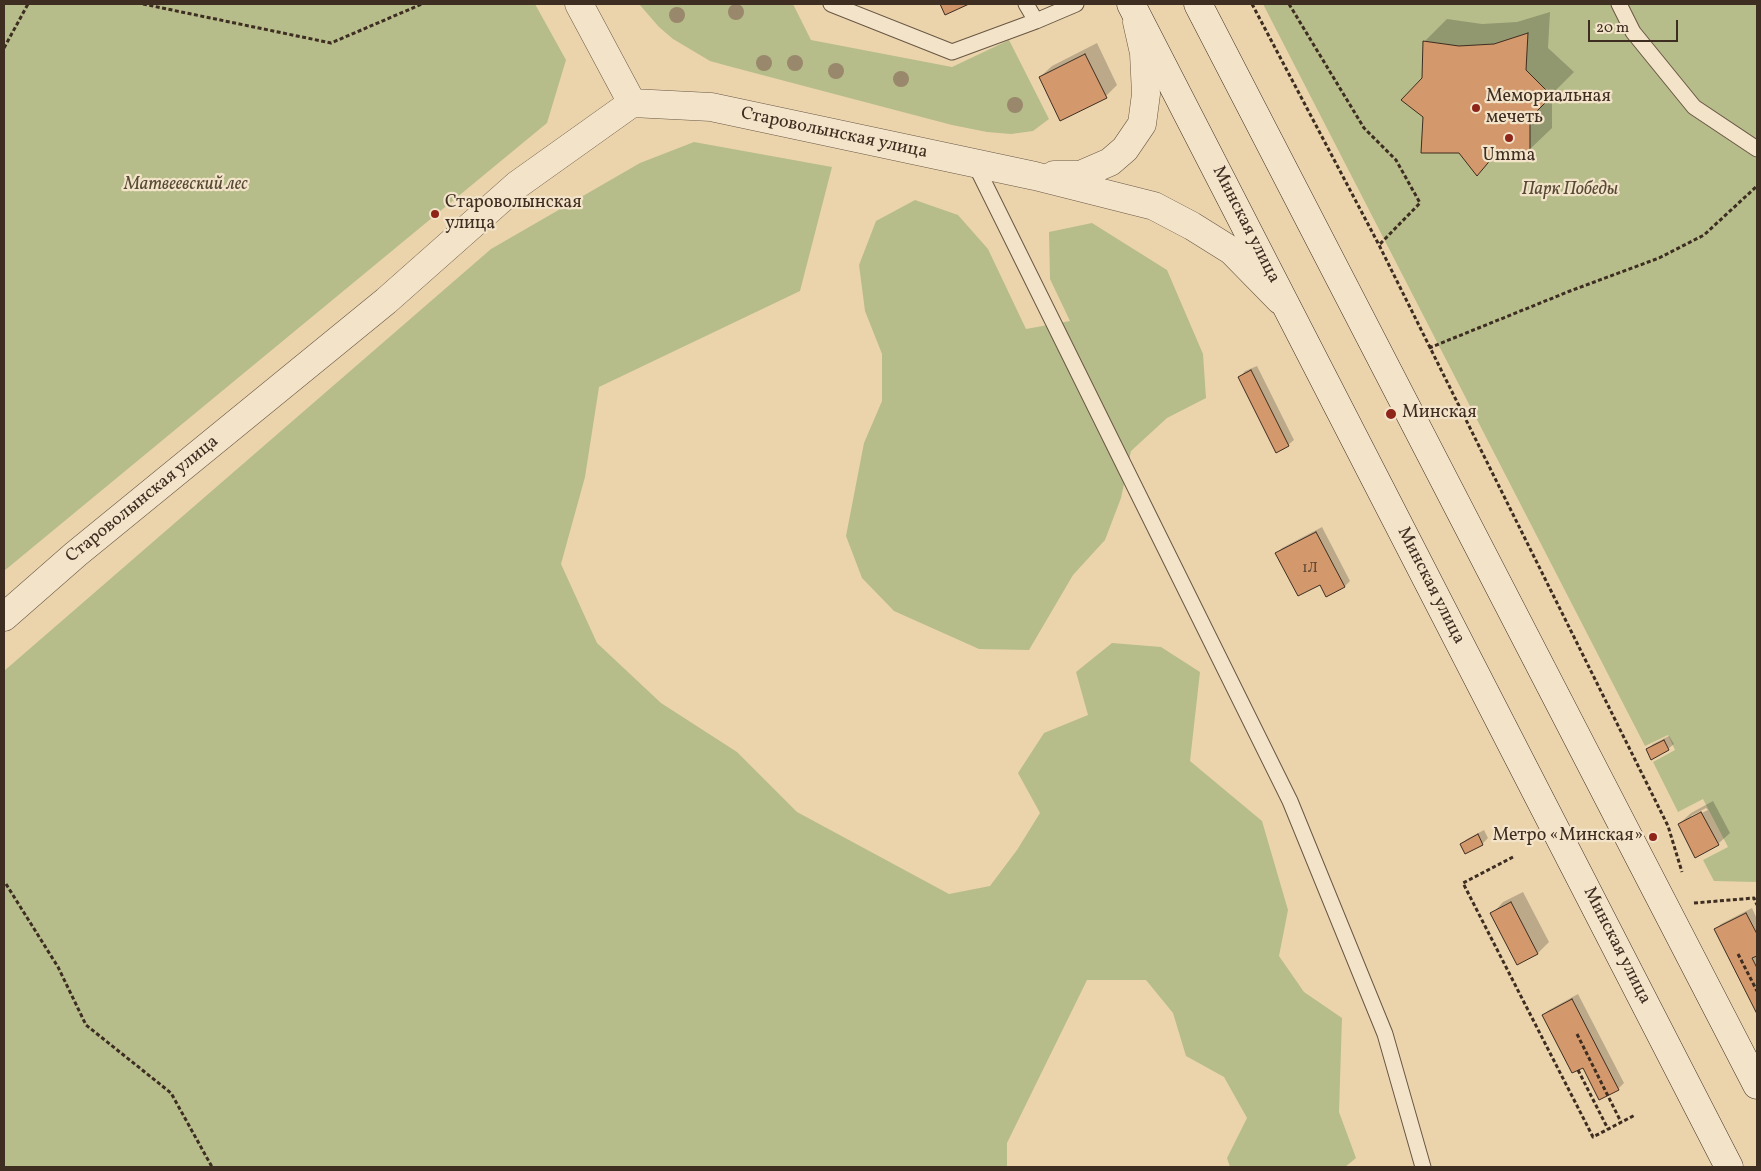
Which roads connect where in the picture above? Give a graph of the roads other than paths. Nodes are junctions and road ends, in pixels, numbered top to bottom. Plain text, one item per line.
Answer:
1 (579, 4) edge
2 (830, 4) edge
3 (1026, 4) edge
4 (1076, 4) edge
5 (1198, 4) edge
6 (1618, 4) edge
7 (1133, 7) edge
8 (1036, 22) junction
9 (632, 102) junction
10 (1757, 149) edge
11 (975, 164) junction
12 (1034, 176) junction
13 (1288, 308) junction
14 (4, 617) edge
15 (1757, 1086) edge
16 (1423, 1167) edge
17 (1730, 1167) edge

1 - 9 main road
2 - 8 lane
3 - 8 lane
4 - 8 lane
5 - 15 main road
6 - 10 lane
7 - 12 main road
7 - 13 main road, Минская улица
9 - 11 main road, Староволынская улица
9 - 14 main road, Староволынская улица
11 - 12 main road, Староволынская улица
11 - 16 lane
12 - 13 main road
13 - 17 main road, Минская улица

